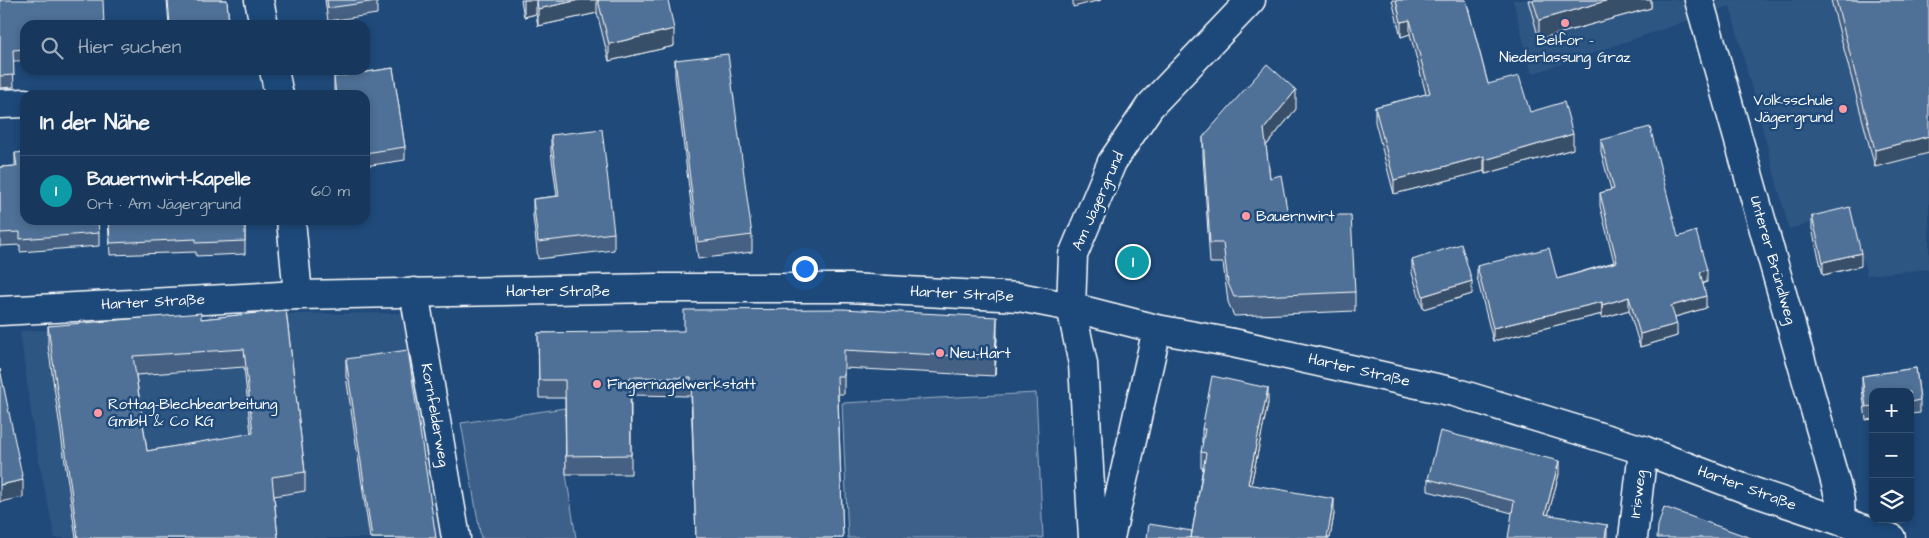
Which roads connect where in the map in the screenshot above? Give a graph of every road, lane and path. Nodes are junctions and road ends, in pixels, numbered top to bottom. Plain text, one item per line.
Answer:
1 (259, 0) edge
2 (1251, 0) edge
3 (1699, 0) edge
4 (263, 20) edge
5 (275, 75) edge
6 (278, 90) edge
7 (20, 102) edge
8 (0, 104) edge
9 (291, 225) edge
10 (414, 292) junction
11 (298, 295) junction
12 (1071, 307) junction
13 (0, 311) edge
14 (1157, 329) junction
15 (1643, 450) junction
16 (1842, 521) junction
17 (456, 538) edge
18 (1093, 538) edge
19 (1110, 538) edge
20 (1633, 538) edge
21 (1891, 538) edge

1 - 4 main road
2 - 12 main road, Am Jägergrund
3 - 16 main road, Unterer Bründlweg
5 - 6 main road
7 - 8 main road
9 - 11 main road
10 - 11 main road, Harter Straße
10 - 12 main road, Harter Straße
10 - 17 main road, Kornfelderweg
11 - 13 main road, Harter Straße
12 - 14 main road, Harter Straße
12 - 18 main road, Am Jägergrund
14 - 15 main road, Harter Straße
14 - 19 main road
15 - 16 main road, Harter Straße
15 - 20 main road, Irisweg
16 - 21 main road, Harter Straße

